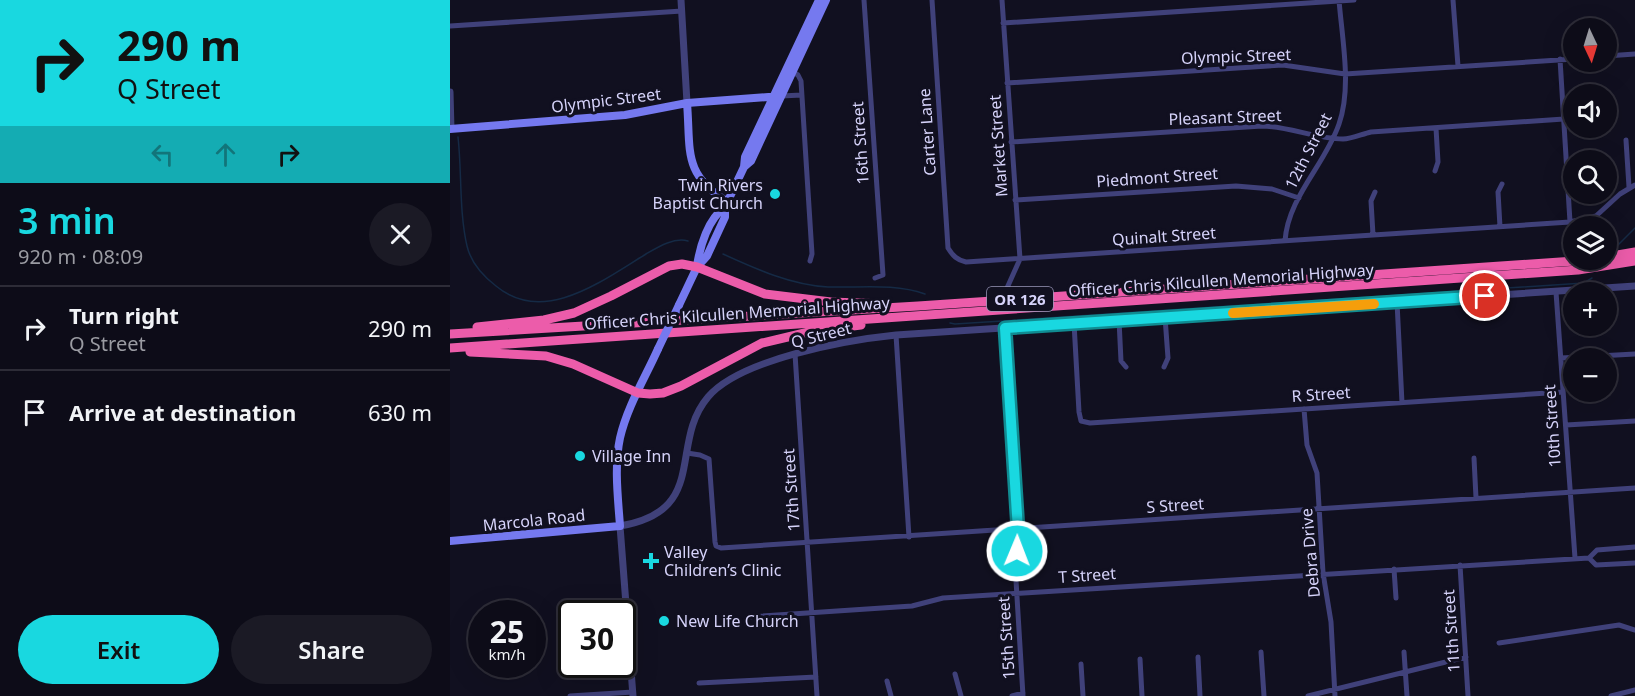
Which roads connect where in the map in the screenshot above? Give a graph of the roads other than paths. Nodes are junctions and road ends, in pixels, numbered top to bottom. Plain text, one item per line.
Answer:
1 (681, 0) edge
2 (819, 0) edge
3 (826, 0) edge
4 (864, 0) edge
5 (932, 0) edge
6 (1002, 0) edge
7 (1340, 0) edge
8 (1354, 0) edge
9 (1453, 0) edge
10 (682, 11) junction
11 (1004, 23) junction
12 (450, 26) edge
13 (1635, 54) edge
14 (1617, 55) edge
15 (1560, 59) junction
16 (1563, 59) edge
17 (1458, 66) junction
18 (793, 72) junction
19 (1345, 74) junction
20 (1007, 83) junction
21 (450, 92) edge
22 (802, 95) junction
23 (777, 97) junction
24 (687, 103) junction
25 (1563, 104) edge
26 (1563, 119) edge
27 (1436, 128) junction
28 (450, 129) edge
29 (1565, 138) edge
30 (1332, 139) junction
31 (1626, 140) dead end
32 (1011, 142) junction
33 (1435, 171) dead end
34 (1502, 183) dead end
35 (1632, 186) edge
36 (1375, 192) dead end
37 (1299, 198) junction
38 (1015, 200) junction
39 (727, 205) junction
40 (1570, 216) edge
41 (1596, 216) edge
42 (1563, 222) edge
43 (1500, 227) junction
44 (1373, 235) junction
45 (1285, 241) junction
46 (1635, 252) edge
47 (1617, 255) edge
48 (956, 259) joint
49 (1020, 259) junction
50 (810, 261) dead end
51 (1635, 261) edge
52 (1563, 262) edge
53 (697, 267) junction
54 (875, 278) dead end
55 (1635, 286) edge
56 (1007, 288) dead end
57 (1556, 292) junction
58 (1397, 302) junction
59 (899, 307) junction
60 (1165, 317) junction
61 (892, 318) junction
62 (1119, 321) junction
63 (1074, 323) junction
64 (1005, 328) junction
65 (450, 330) edge
66 (450, 334) edge
67 (896, 335) junction
68 (450, 350) edge
69 (795, 354) junction
70 (1635, 354) edge
71 (1561, 358) junction
72 (1126, 367) dead end
73 (1164, 367) dead end
74 (1563, 392) joint
75 (638, 393) junction
76 (1564, 402) edge
77 (1402, 403) junction
78 (1304, 409) junction
79 (1635, 421) edge
80 (1566, 425) junction
81 (687, 453) junction
82 (1474, 458) dead end
83 (1635, 488) edge
84 (1570, 493) junction
85 (1476, 498) junction
86 (1318, 509) junction
87 (620, 526) junction
88 (1018, 530) junction
89 (909, 537) junction
90 (450, 541) edge
91 (808, 543) junction
92 (1635, 548) edge
93 (1575, 558) junction
94 (1589, 558) junction
95 (1635, 563) edge
96 (1460, 565) junction
97 (1394, 569) junction
98 (1323, 573) junction
99 (1017, 593) junction
100 (1396, 597) dead end
101 (812, 612) junction
102 (748, 616) dead end
103 (1635, 630) edge
104 (1499, 643) dead end
105 (1261, 652) dead end
106 (1404, 652) dead end
107 (1198, 657) dead end
108 (1466, 657) junction
109 (1140, 659) dead end
110 (1081, 664) dead end
111 (1405, 672) junction
112 (956, 674) dead end
113 (816, 677) junction
114 (887, 681) dead end
115 (699, 683) dead end
116 (1635, 690) edge
117 (1335, 693) edge
118 (633, 694) edge
119 (1023, 695) edge
120 (570, 696) edge
121 (817, 696) edge
122 (891, 696) edge
123 (961, 696) edge
124 (1012, 696) edge
125 (1083, 696) edge
126 (1142, 696) edge
127 (1200, 696) edge
128 (1264, 696) edge
129 (1308, 696) edge
130 (1407, 696) edge
131 (1468, 696) edge
132 (1611, 696) edge

1 - 10 street
2 - 23 main road
3 - 18 main road
4 - 54 street, 16th Street
5 - 48 street, Carter Lane
6 - 11 street, Market Street
7 - 8 street
7 - 11 street
7 - 19 street, 12th Street
9 - 17 street
10 - 12 street
10 - 24 street
11 - 20 street, Market Street
13 - 14 street
15 - 16 street, Olympic Street
15 - 17 street, Olympic Street
15 - 25 street
17 - 19 street, Olympic Street
18 - 22 street
18 - 23 main road
19 - 20 street, Olympic Street
19 - 30 street, 12th Street
20 - 32 street, Market Street
21 - 28 street
22 - 23 street, Olympic Street
22 - 50 street
23 - 24 main road, Olympic Street
23 - 39 main road
24 - 28 main road, Olympic Street
24 - 39 main road
26 - 27 street, Pleasant Street
27 - 30 street, Pleasant Street
27 - 33 street
29 - 40 street
30 - 32 street, Pleasant Street
30 - 37 street, 12th Street
31 - 35 street
32 - 38 street, Market Street
34 - 43 street
35 - 41 street, Quinalt Street
36 - 44 street
37 - 38 street, Piedmont Street
37 - 45 street, 12th Street
38 - 49 street, Market Street
39 - 53 main road
42 - 43 street, Quinalt Street
43 - 44 street, Quinalt Street
44 - 45 street, Quinalt Street
45 - 49 street, Quinalt Street
46 - 47 highway
48 - 49 street, Quinalt Street
49 - 56 street, Market Street
51 - 61 highway, Officer Chris Kilcullen Memorial Highway / OR 126
52 - 59 highway, Officer Chris Kilcullen Memorial Highway / OR 126
53 - 59 highway
53 - 65 highway
53 - 75 main road, bridge
55 - 57 street, Q Street
57 - 58 street, Q Street
57 - 71 street, 10th Street
58 - 60 street, Q Street
58 - 77 street
59 - 66 highway, Officer Chris Kilcullen Memorial Highway / OR 126
60 - 62 street, Q Street
60 - 73 street
61 - 68 highway, Officer Chris Kilcullen Memorial Highway / OR 126
61 - 75 highway
62 - 63 street, Q Street
62 - 72 street
63 - 64 street, Q Street
63 - 78 street, R Street
64 - 67 street, Q Street
64 - 88 street, 15th Street
67 - 69 street, Q Street
67 - 89 street
68 - 75 highway
69 - 81 street, Q Street
69 - 91 street, 17th Street
70 - 71 street
71 - 74 street, 10th Street
74 - 77 street, R Street
75 - 87 main road
76 - 80 street, 10th Street
77 - 78 street, R Street
78 - 86 street, Debra Drive
79 - 80 street
80 - 84 street, 10th Street
81 - 87 street, Q Street
81 - 91 street, S Street
82 - 85 street
83 - 84 street, S Street
84 - 85 street, S Street
84 - 93 street, 10th Street
85 - 86 street, S Street
86 - 88 street, S Street
86 - 98 street, Debra Drive
87 - 90 main road, Marcola Road
87 - 118 street
88 - 89 street, S Street
88 - 99 street, 15th Street
89 - 91 street, S Street
91 - 101 street, 17th Street
92 - 94 street, T Street
93 - 94 street, T Street
93 - 96 street, T Street
94 - 95 street, T Street
96 - 97 street, T Street
96 - 108 street, 11th Street
97 - 98 street, T Street
97 - 100 street
98 - 99 street, T Street
98 - 117 street, Debra Drive
99 - 101 street, T Street
99 - 119 street, 15th Street
101 - 102 street, T Street
101 - 113 street, 17th Street
103 - 104 street
105 - 128 street
106 - 111 street
107 - 127 street
108 - 111 street
108 - 131 street, 11th Street
109 - 126 street
110 - 125 street
111 - 117 street
111 - 130 street
112 - 123 street
113 - 115 street
113 - 121 street, 17th Street
114 - 122 street
116 - 132 street
117 - 129 street
118 - 120 street
119 - 124 street

